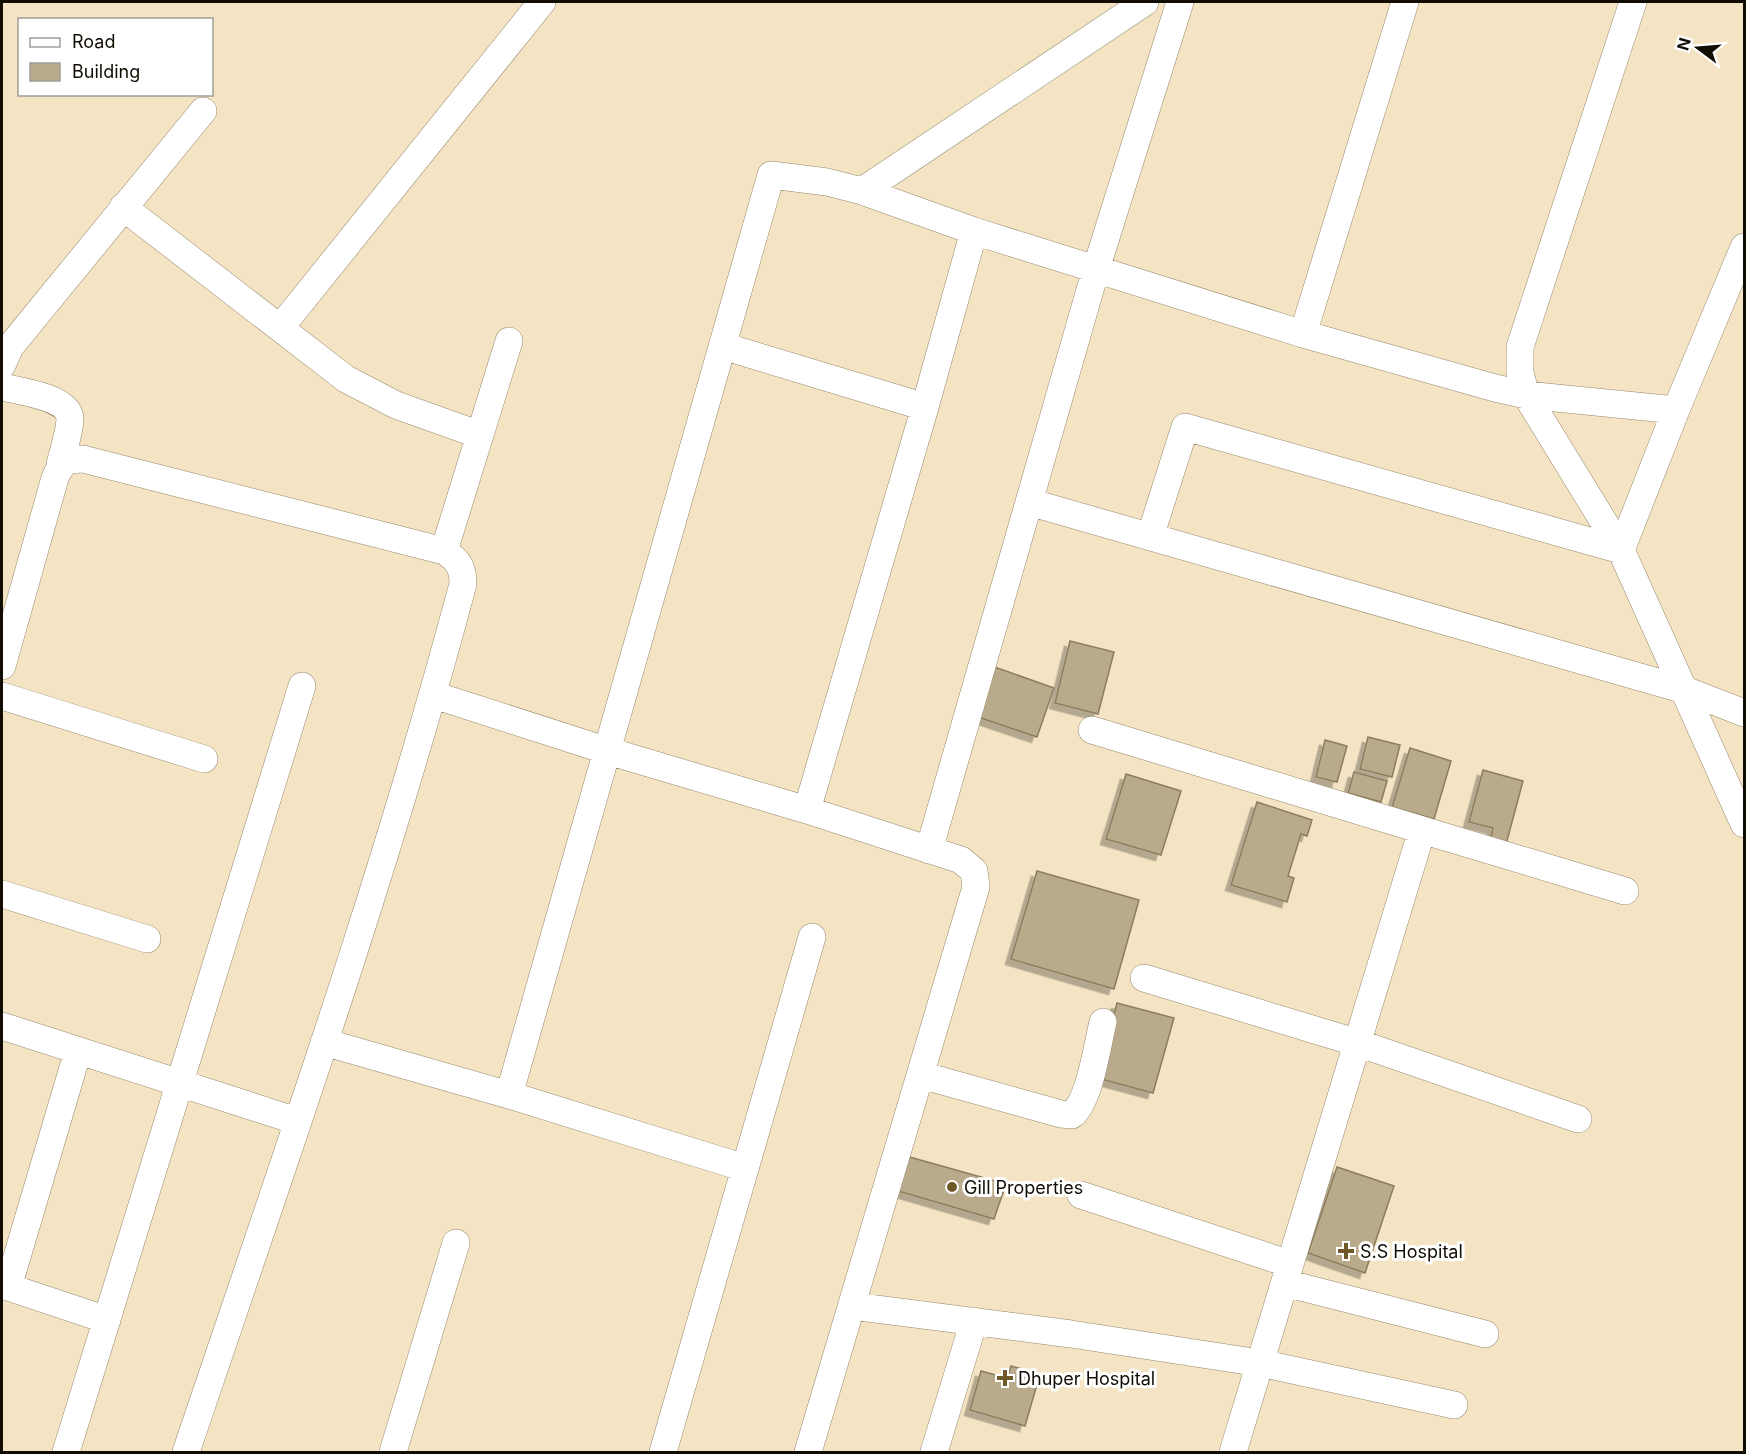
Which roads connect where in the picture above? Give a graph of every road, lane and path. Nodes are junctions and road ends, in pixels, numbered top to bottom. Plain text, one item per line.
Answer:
1 (542, 2) edge
2 (1145, 2) edge
3 (1180, 2) edge
4 (1405, 2) edge
5 (1633, 2) edge
6 (1111, 10) edge
7 (203, 111) dead end
8 (862, 191) junction
9 (123, 207) junction
10 (974, 231) junction
11 (1744, 247) edge
12 (1095, 269) junction
13 (280, 328) junction
14 (1303, 334) junction
15 (509, 341) dead end
16 (723, 346) junction
17 (2, 365) edge
18 (2, 387) edge
19 (1526, 395) junction
20 (925, 407) junction
21 (1676, 410) junction
22 (480, 435) junction
23 (60, 464) junction
24 (1029, 502) junction
25 (1150, 537) junction
26 (1621, 550) junction
27 (444, 551) junction
28 (12, 594) edge
29 (2, 666) edge
30 (302, 686) dead end
31 (1685, 690) junction
32 (434, 695) junction
33 (2, 696) edge
34 (1744, 713) edge
35 (1092, 730) dead end
36 (608, 751) junction
37 (204, 759) dead end
38 (807, 810) junction
39 (1744, 824) edge
40 (1422, 830) junction
41 (929, 850) junction
42 (1625, 891) dead end
43 (2, 894) edge
44 (812, 937) dead end
45 (147, 939) dead end
46 (1144, 978) dead end
47 (1103, 1022) dead end
48 (2, 1026) edge
49 (324, 1042) junction
50 (1358, 1043) junction
51 (78, 1051) junction
52 (921, 1075) junction
53 (180, 1083) junction
54 (509, 1095) junction
55 (1578, 1119) dead end
56 (297, 1122) junction
57 (745, 1168) junction
58 (1081, 1195) dead end
59 (456, 1242) dead end
60 (1287, 1273) junction
61 (5, 1286) edge
62 (852, 1306) junction
63 (107, 1320) junction
64 (974, 1321) junction
65 (1485, 1334) dead end
66 (1260, 1363) junction
67 (1454, 1405) dead end
68 (66, 1452) edge
69 (186, 1452) edge
70 (393, 1452) edge
71 (663, 1452) edge
72 (808, 1452) edge
73 (934, 1452) edge
74 (1233, 1452) edge

1 - 13 street
2 - 6 street
3 - 12 street
4 - 14 street
5 - 19 street
6 - 8 street
7 - 9 street
8 - 10 street
8 - 16 street
9 - 13 street
9 - 17 street
10 - 12 street
10 - 20 street
11 - 21 street
12 - 14 street
12 - 24 street
13 - 22 street
14 - 19 street
15 - 22 street
16 - 20 street
16 - 36 street
18 - 23 street
19 - 21 street
19 - 26 street
20 - 38 street
21 - 26 street
22 - 27 street
23 - 27 street
23 - 28 street
24 - 25 street
24 - 41 street
25 - 26 street
25 - 31 street
26 - 31 street
27 - 32 street
28 - 29 street
30 - 53 street
31 - 34 street
31 - 39 street
32 - 36 street
32 - 49 street
33 - 37 street
35 - 40 street
36 - 38 street
36 - 54 street
38 - 41 street
40 - 42 street
40 - 50 street
41 - 52 street
43 - 45 street
44 - 57 street
46 - 50 street
47 - 52 street
48 - 51 street
49 - 54 street
49 - 56 street
50 - 55 street
50 - 60 street
51 - 53 street
51 - 61 street
52 - 62 street
53 - 56 street
53 - 63 street
54 - 57 street
56 - 69 street
57 - 71 street
58 - 60 street
59 - 70 street
60 - 65 street
60 - 66 street
61 - 63 street
62 - 64 street
62 - 72 street
63 - 68 street
64 - 66 street
64 - 73 street
66 - 67 street
66 - 74 street

